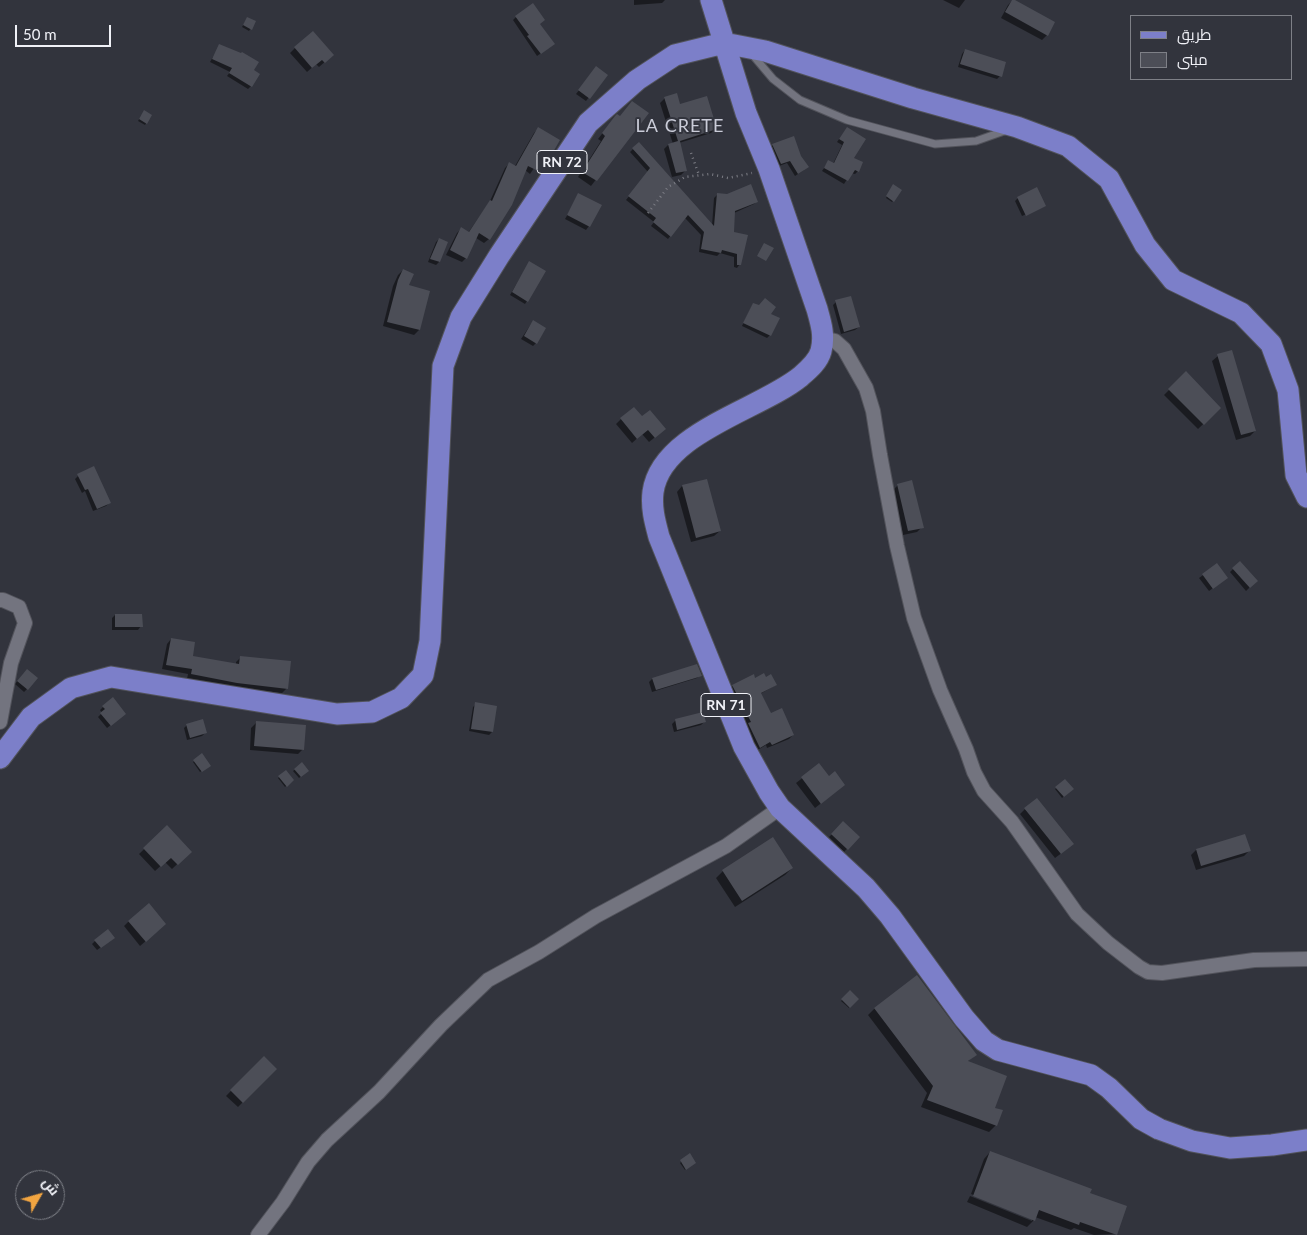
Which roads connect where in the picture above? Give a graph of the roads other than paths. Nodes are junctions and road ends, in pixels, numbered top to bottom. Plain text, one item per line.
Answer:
1 (711, 0) edge
2 (734, 45) junction
3 (1016, 127) junction
4 (823, 338) junction
5 (1307, 498) edge
6 (0, 600) edge
7 (0, 722) edge
8 (5, 752) edge
9 (780, 808) junction
10 (1307, 959) edge
11 (1307, 1140) edge
12 (258, 1235) edge

1 - 2 main road, RN 71
2 - 3 main road, RN 72
2 - 3 lane
2 - 4 main road, RN 71
2 - 8 main road, RN 72
3 - 5 main road, RN 72
4 - 9 main road, RN 71
4 - 10 street
6 - 7 street
7 - 8 street
9 - 11 main road, RN 71
9 - 12 street

